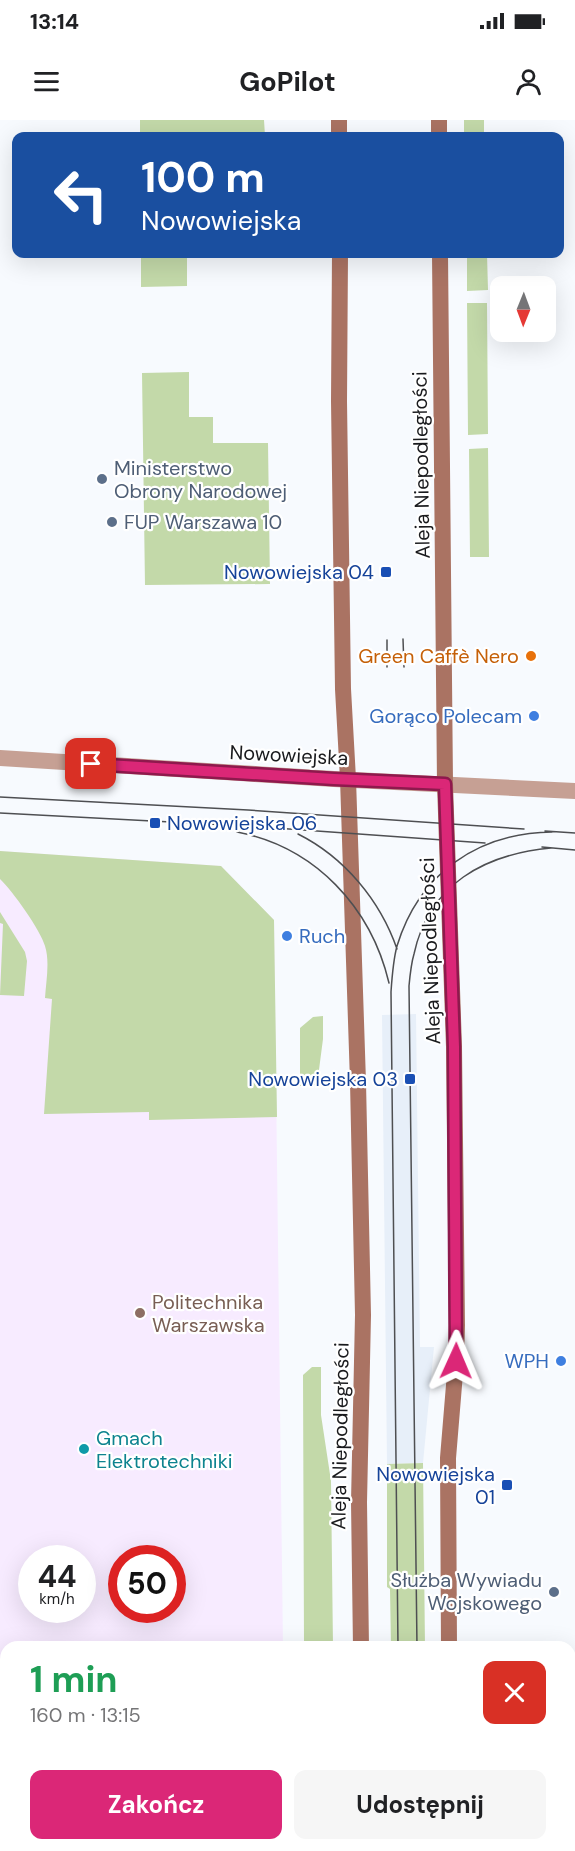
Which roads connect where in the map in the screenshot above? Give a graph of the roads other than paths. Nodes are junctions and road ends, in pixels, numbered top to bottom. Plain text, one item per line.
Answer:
1 (340, 258) edge
2 (440, 258) edge
3 (0, 758) edge
4 (348, 779) junction
5 (445, 784) junction
6 (575, 791) edge
7 (361, 1641) edge
8 (449, 1641) edge

1 - 4 main road, Aleja Niepodległości
2 - 5 main road, Aleja Niepodległości
3 - 4 street, Nowowiejska
4 - 5 street, Nowowiejska
4 - 7 main road, Aleja Niepodległości
5 - 6 street, Nowowiejska
5 - 8 main road, Aleja Niepodległości

